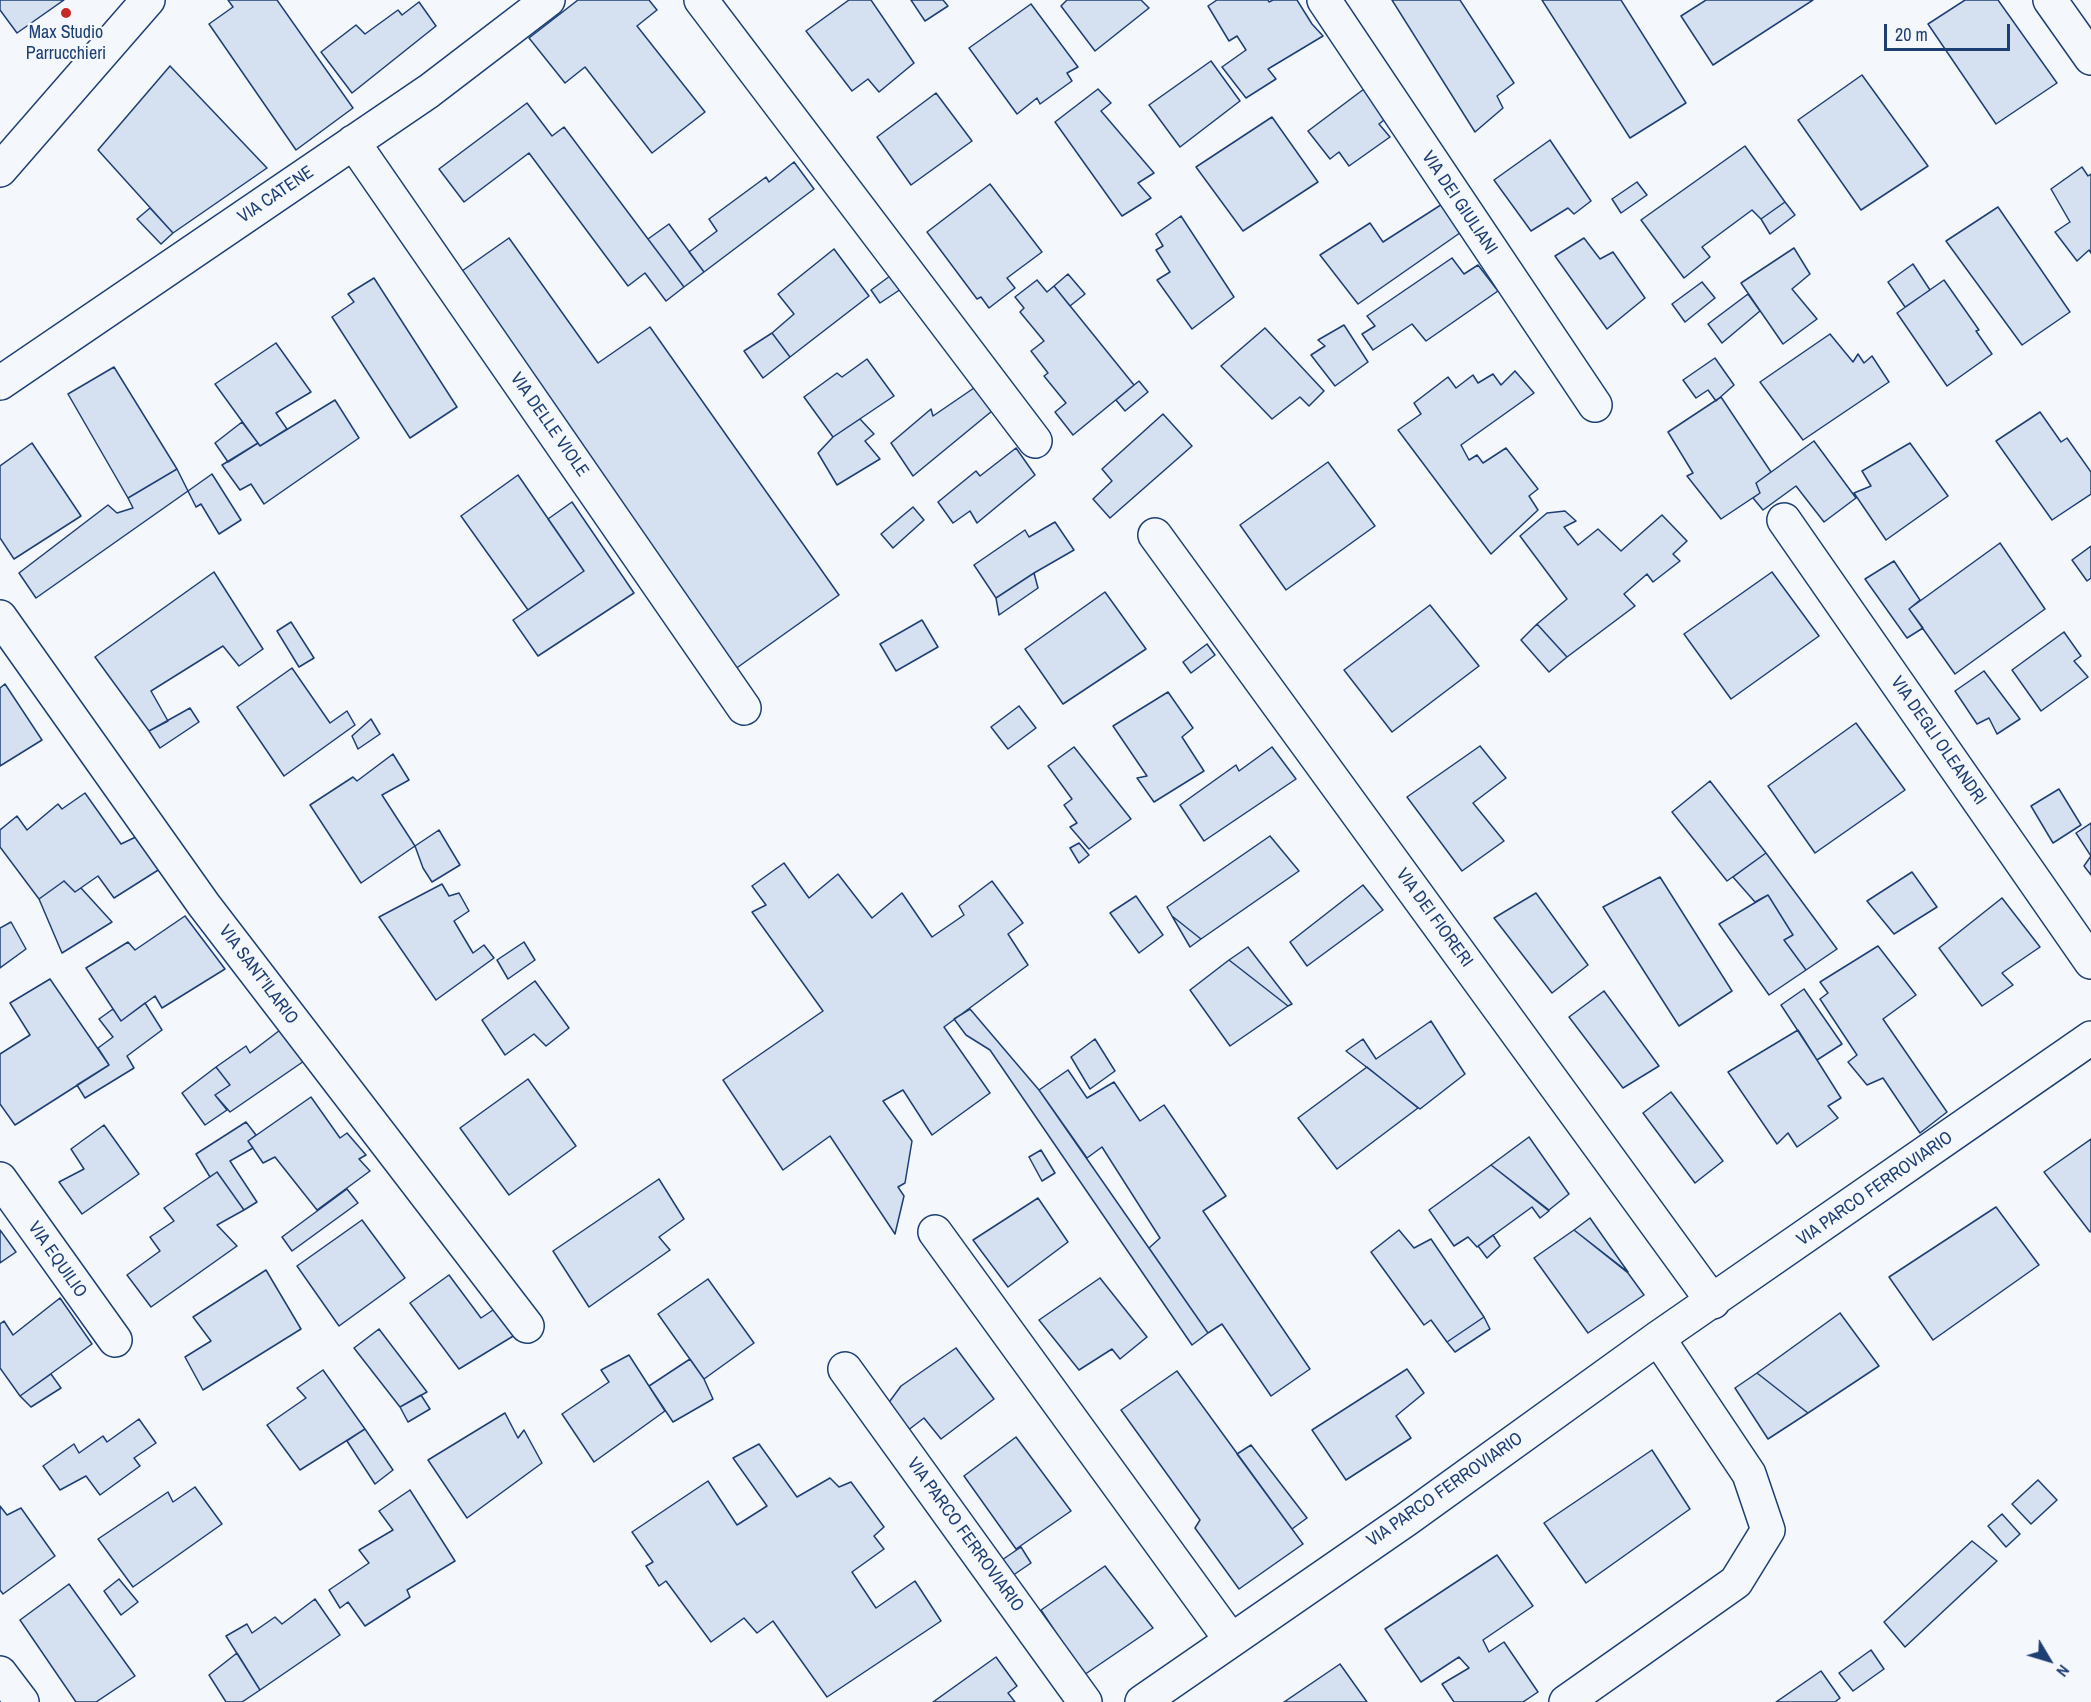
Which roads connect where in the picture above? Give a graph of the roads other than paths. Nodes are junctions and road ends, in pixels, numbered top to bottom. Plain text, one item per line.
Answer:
1 (148, 0) edge
2 (548, 0) edge
3 (701, 0) edge
4 (1324, 0) edge
5 (2050, 0) edge
6 (2091, 58) edge
7 (353, 142) junction
8 (0, 170) edge
9 (0, 383) edge
10 (1595, 405) dead end
11 (1035, 441) dead end
12 (1784, 520) dead end
13 (1155, 535) dead end
14 (0, 617) edge
15 (744, 708) dead end
16 (2091, 962) edge
17 (2091, 1038) edge
18 (0, 1179) edge
19 (935, 1232) dead end
20 (1713, 1302) junction
21 (527, 1326) dead end
22 (1658, 1338) junction
23 (115, 1340) dead end
24 (845, 1369) dead end
25 (1231, 1640) junction
26 (0, 1673) edge
27 (22, 1702) edge
28 (1084, 1702) edge
29 (1142, 1702) edge
30 (1566, 1702) edge

1 - 8 street
2 - 7 street, VIA CATENE
3 - 11 street
4 - 10 street, VIA DEI GIULIANI
5 - 6 street
7 - 9 street, VIA CATENE
7 - 15 street, VIA DELLE VIOLE
12 - 16 street, VIA DEGLI OLEANDRI
13 - 20 street, VIA DEI FIORERI
14 - 21 street, VIA SANT'ILARIO
17 - 20 street, VIA PARCO FERROVIARIO
18 - 23 street, VIA EQUILIO
19 - 25 street
20 - 22 street, VIA PARCO FERROVIARIO
22 - 25 street, VIA PARCO FERROVIARIO
22 - 30 street
24 - 28 street, VIA PARCO FERROVIARIO
25 - 29 street, VIA PARCO FERROVIARIO
26 - 27 street

